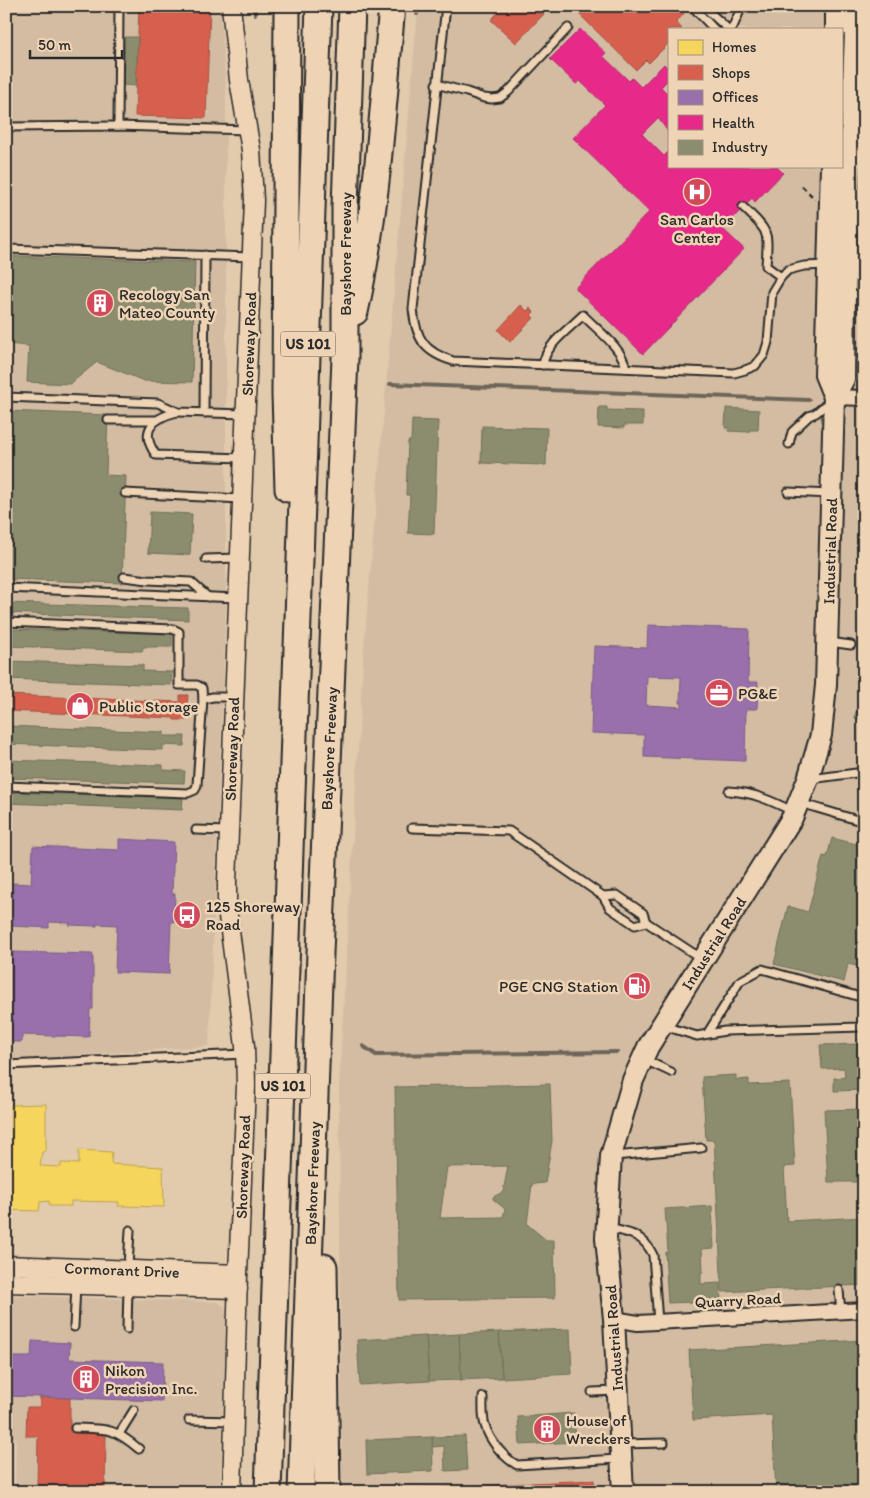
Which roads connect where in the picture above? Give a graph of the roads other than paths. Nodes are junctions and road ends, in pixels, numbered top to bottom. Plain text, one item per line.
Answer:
1 (120, 6) edge
2 (231, 6) edge
3 (287, 6) edge
4 (319, 6) edge
5 (352, 6) edge
6 (392, 6) edge
7 (446, 6) edge
8 (692, 6) edge
9 (704, 6) edge
10 (742, 6) edge
11 (836, 6) edge
12 (856, 6) edge
13 (568, 28) dead end
14 (713, 28) edge
15 (727, 28) edge
16 (732, 28) edge
17 (836, 28) edge
18 (436, 84) junction
19 (118, 126) junction
20 (6, 127) edge
21 (247, 130) junction
22 (831, 168) edge
23 (743, 207) dead end
24 (856, 220) edge
25 (6, 249) edge
26 (205, 255) junction
27 (252, 257) junction
28 (827, 265) junction
29 (781, 276) junction
30 (855, 295) edge
31 (345, 358) junction
32 (543, 365) junction
33 (626, 368) junction
34 (6, 397) edge
35 (834, 397) junction
36 (864, 398) edge
37 (178, 412) junction
38 (204, 413) junction
39 (246, 414) junction
40 (108, 420) dead end
41 (157, 420) junction
42 (789, 444) dead end
43 (243, 458) junction
44 (788, 492) dead end
45 (125, 493) dead end
46 (832, 494) junction
47 (241, 499) junction
48 (239, 558) junction
49 (206, 559) dead end
50 (124, 577) dead end
51 (6, 588) edge
52 (208, 597) junction
53 (237, 598) junction
54 (6, 622) edge
55 (827, 642) junction
56 (851, 645) dead end
57 (296, 681) junction
58 (234, 697) junction
59 (203, 699) junction
60 (864, 772) edge
61 (808, 779) junction
62 (6, 786) edge
63 (729, 791) dead end
64 (797, 807) junction
65 (864, 822) edge
66 (412, 828) dead end
67 (196, 830) dead end
68 (228, 831) junction
69 (604, 896) junction
70 (646, 922) junction
71 (703, 959) junction
72 (864, 998) edge
73 (863, 1024) edge
74 (662, 1026) junction
75 (707, 1034) junction
76 (245, 1054) junction
77 (642, 1059) junction
78 (6, 1064) edge
79 (671, 1072) dead end
80 (314, 1107) junction
81 (701, 1148) dead end
82 (611, 1156) junction
83 (607, 1227) junction
84 (130, 1230) dead end
85 (6, 1265) edge
86 (128, 1278) junction
87 (238, 1282) junction
88 (6, 1283) edge
89 (76, 1285) junction
90 (839, 1290) dead end
91 (864, 1310) edge
92 (841, 1312) junction
93 (614, 1319) junction
94 (658, 1322) junction
95 (74, 1327) dead end
96 (127, 1329) dead end
97 (618, 1391) junction
98 (592, 1392) dead end
99 (483, 1397) dead end
100 (134, 1410) dead end
101 (189, 1420) dead end
102 (234, 1421) junction
103 (75, 1428) dead end
104 (119, 1434) junction
105 (664, 1443) dead end
106 (138, 1449) dead end
107 (621, 1451) junction
108 (232, 1492) edge
109 (268, 1492) edge
110 (301, 1492) edge
111 (327, 1492) edge
112 (623, 1492) edge

1 - 19 lane
2 - 21 street, Shoreway Road
3 - 57 highway
4 - 57 highway, Bayshore Freeway / US 101
5 - 31 highway, Bayshore Freeway / US 101
6 - 31 highway
7 - 18 lane
8 - 14 lane
9 - 15 lane
10 - 16 lane
11 - 17 main road
12 - 24 main road, Industrial Road
13 - 18 lane
18 - 32 lane
19 - 20 lane
19 - 21 lane
21 - 27 street, Shoreway Road
22 - 28 main road, Industrial Road
23 - 29 lane
24 - 30 main road, Industrial Road
25 - 26 lane
26 - 27 lane
26 - 38 lane
27 - 39 street, Shoreway Road
28 - 29 lane
28 - 35 main road, Industrial Road
29 - 33 lane
30 - 35 main road, Industrial Road
31 - 80 highway, Bayshore Freeway / US 101
32 - 33 lane
32 - 33 lane
34 - 37 lane
35 - 36 street
35 - 42 lane
35 - 46 main road, Industrial Road
37 - 38 lane
37 - 41 lane
38 - 39 lane
39 - 43 street, Shoreway Road
40 - 41 lane
41 - 43 lane
43 - 47 street, Shoreway Road
44 - 46 lane
45 - 47 lane
46 - 55 main road, Industrial Road
47 - 48 street, Shoreway Road
48 - 49 lane
48 - 53 street, Shoreway Road
50 - 52 lane
51 - 52 lane
52 - 53 lane
53 - 58 street, Shoreway Road
54 - 59 lane
55 - 56 lane
55 - 61 main road, Industrial Road
57 - 109 highway, Bayshore Freeway / US 101
58 - 59 lane
58 - 68 street, Shoreway Road
59 - 62 lane
60 - 61 lane
61 - 64 main road, Industrial Road
63 - 64 lane
64 - 65 lane
64 - 71 main road, Industrial Road
66 - 69 lane
67 - 68 lane
68 - 76 street, Shoreway Road
69 - 70 lane
69 - 70 lane
70 - 71 lane
71 - 74 main road, Industrial Road
72 - 75 lane
73 - 75 lane
74 - 75 lane
74 - 77 main road, Industrial Road
76 - 78 lane
76 - 87 street, Shoreway Road
77 - 79 lane
77 - 82 main road, Industrial Road
80 - 110 highway, Bayshore Freeway / US 101
80 - 111 highway
81 - 82 lane
82 - 83 main road, Industrial Road
83 - 93 main road, Industrial Road
83 - 94 lane
84 - 86 lane
85 - 86 street, Cormorant Drive
86 - 87 street, Cormorant Drive
86 - 89 street, Cormorant Drive
86 - 96 lane
87 - 102 street, Shoreway Road
88 - 89 street, Cormorant Drive
89 - 95 lane
90 - 92 lane
91 - 92 street, Quarry Road
92 - 94 street, Quarry Road
93 - 94 street, Quarry Road
93 - 97 main road, Industrial Road
97 - 98 lane
97 - 107 main road, Industrial Road
99 - 107 lane
100 - 104 lane
101 - 102 lane
102 - 108 street, Shoreway Road
103 - 104 lane
104 - 106 lane
105 - 107 lane
107 - 112 main road, Industrial Road

